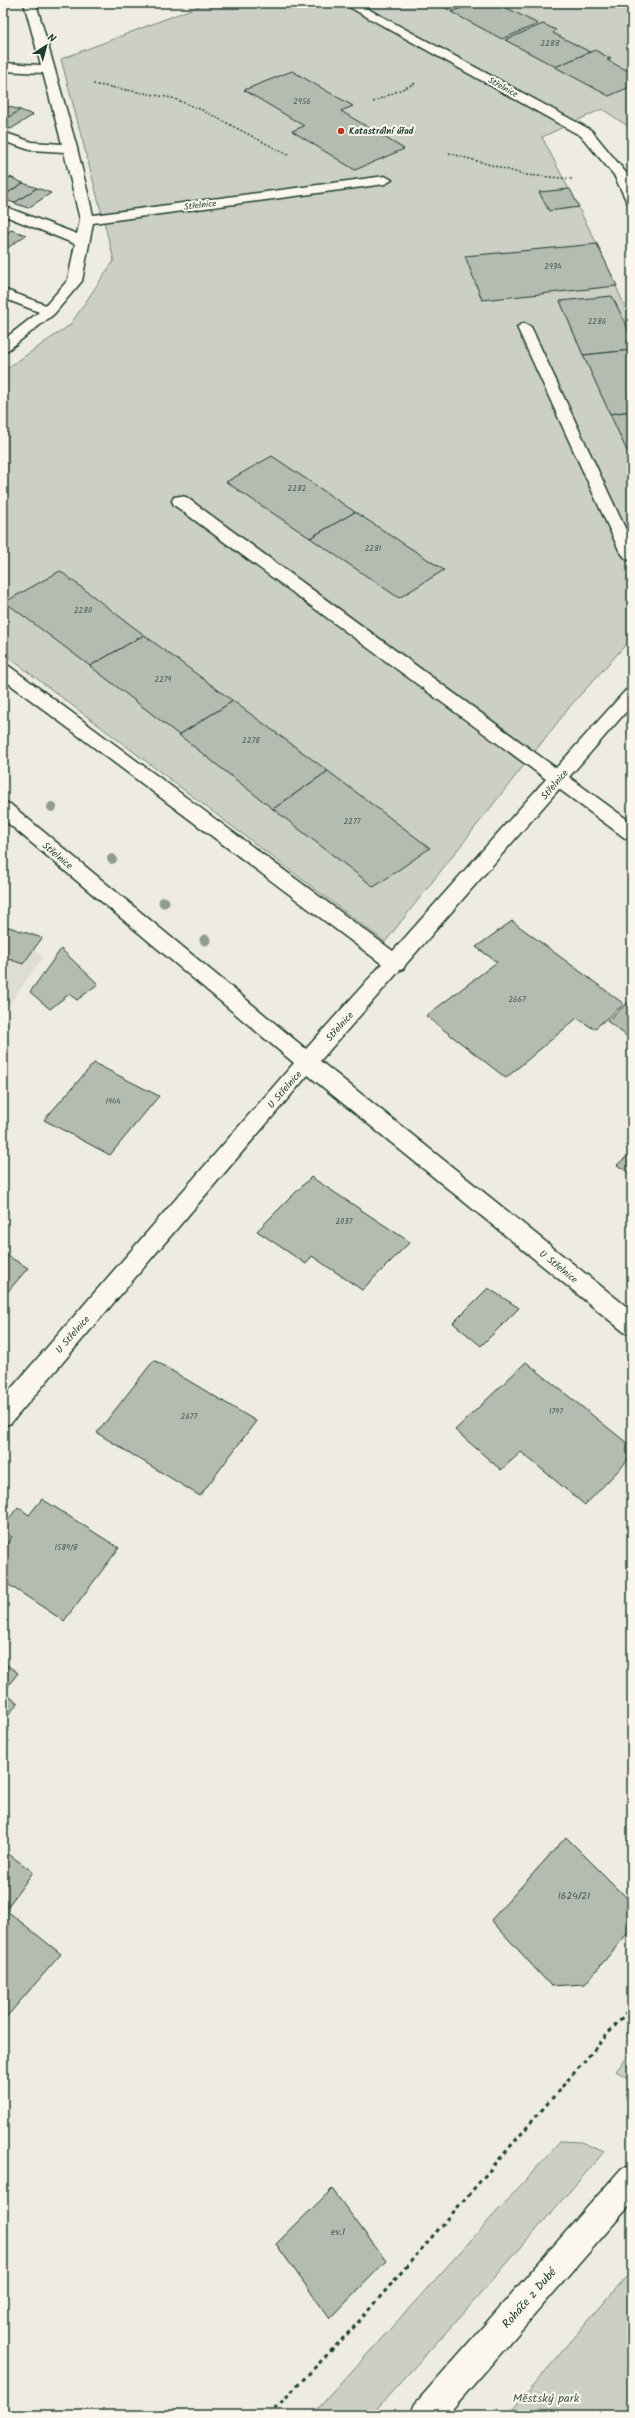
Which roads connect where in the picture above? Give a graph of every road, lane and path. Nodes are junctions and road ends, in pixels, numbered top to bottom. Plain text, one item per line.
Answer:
1 (30, 3) edge
2 (348, 3) edge
3 (3, 67) edge
4 (48, 69) junction
5 (3, 136) edge
6 (70, 148) junction
7 (449, 153) dead end
8 (289, 155) dead end
9 (620, 174) junction
10 (385, 180) dead end
11 (632, 199) edge
12 (3, 210) edge
13 (87, 220) junction
14 (84, 242) junction
15 (3, 293) edge
16 (49, 311) junction
17 (524, 327) dead end
18 (3, 347) edge
19 (180, 501) dead end
20 (632, 555) edge
21 (3, 670) edge
22 (632, 694) edge
23 (559, 779) junction
24 (3, 810) edge
25 (632, 833) edge
26 (396, 964) junction
27 (307, 1062) junction
28 (632, 1325) edge
29 (3, 1415) edge
30 (632, 2006) edge
31 (632, 2180) edge
32 (269, 2415) edge
33 (426, 2415) edge

1 - 4 street
2 - 9 street, Střelnice
3 - 4 street
4 - 6 street
4 - 8 path
5 - 6 street
6 - 13 street
7 - 9 path
9 - 11 street, Střelnice
10 - 13 street, Střelnice
12 - 14 street
13 - 14 street
14 - 16 street
15 - 16 street
16 - 18 street
17 - 20 street
19 - 23 street
21 - 26 street
22 - 23 street, Střelnice
23 - 25 street
23 - 26 street, Střelnice
24 - 27 street, Střelnice
26 - 27 street, Střelnice
27 - 28 street, U Střelnice
27 - 29 street, U Střelnice
30 - 32 path
31 - 33 street, Roháče z Dubé

